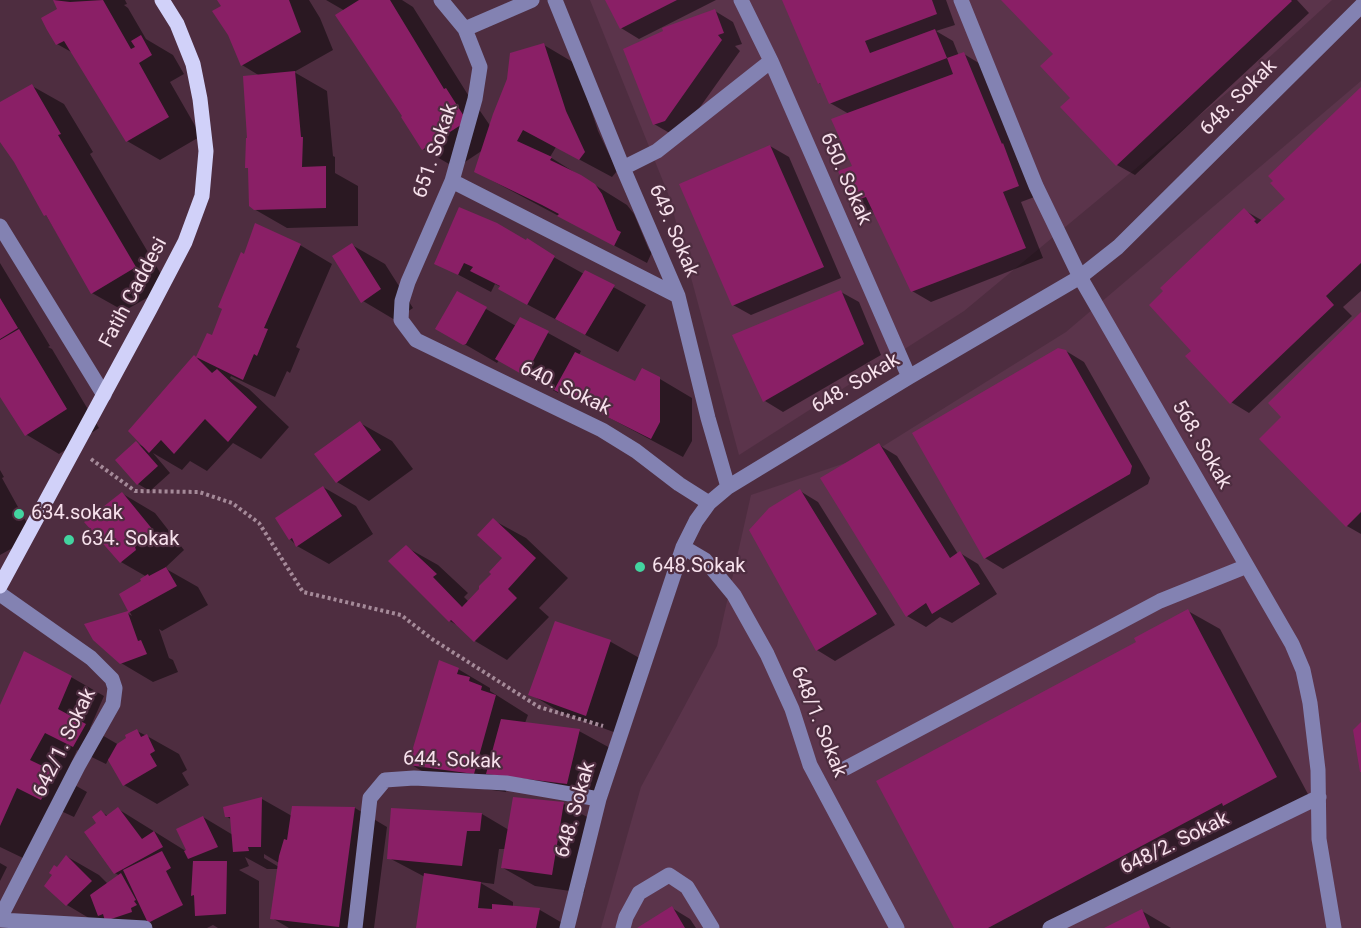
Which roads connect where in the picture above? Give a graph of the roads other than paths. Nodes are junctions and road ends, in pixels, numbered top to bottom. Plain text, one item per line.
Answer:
1 (162, 0) edge
2 (441, 0) edge
3 (532, 0) edge
4 (555, 0) edge
5 (741, 0) edge
6 (961, 0) edge
7 (1361, 6) edge
8 (465, 29) junction
9 (771, 61) junction
10 (623, 168) junction
11 (452, 181) junction
12 (0, 226) edge
13 (1080, 277) junction
14 (678, 296) junction
15 (401, 320) joint
16 (909, 377) junction
17 (104, 396) junction
18 (728, 487) junction
19 (709, 503) junction
20 (683, 547) junction
21 (1246, 566) junction
22 (0, 586) edge
23 (0, 594) edge
24 (846, 768) dead end
25 (1319, 797) junction
26 (599, 799) junction
27 (0, 919) edge
28 (145, 928) edge
29 (355, 928) edge
30 (567, 928) edge
31 (623, 928) edge
32 (712, 928) edge
33 (897, 928) edge
34 (1050, 928) edge
35 (1334, 928) edge

1 - 17 main road, Fatih Caddesi
2 - 8 street, 651. Sokak
3 - 8 street
4 - 10 street, 649. Sokak
5 - 9 street, 650. Sokak
6 - 13 street, 568. Sokak
7 - 13 street, 648. Sokak
8 - 11 street, 651. Sokak
9 - 10 street
9 - 16 street, 650. Sokak
10 - 14 street, 649. Sokak
11 - 14 street
11 - 15 street, 651. Sokak
12 - 17 street
13 - 16 street, 648. Sokak
13 - 21 street, 568. Sokak
14 - 18 street, 649. Sokak
15 - 19 street, 640. Sokak
16 - 18 street, 648. Sokak
17 - 22 main road, Fatih Caddesi
18 - 19 street, 648. Sokak
19 - 20 street, 648. Sokak
20 - 26 street, 648. Sokak
20 - 33 street, 648/1. Sokak
21 - 24 street
21 - 25 street, 568. Sokak
23 - 27 street, 642/1. Sokak
25 - 34 street, 648/2. Sokak
25 - 35 street, 568. Sokak
26 - 29 street, 644. Sokak
26 - 30 street, 648. Sokak
27 - 28 street
31 - 32 street

